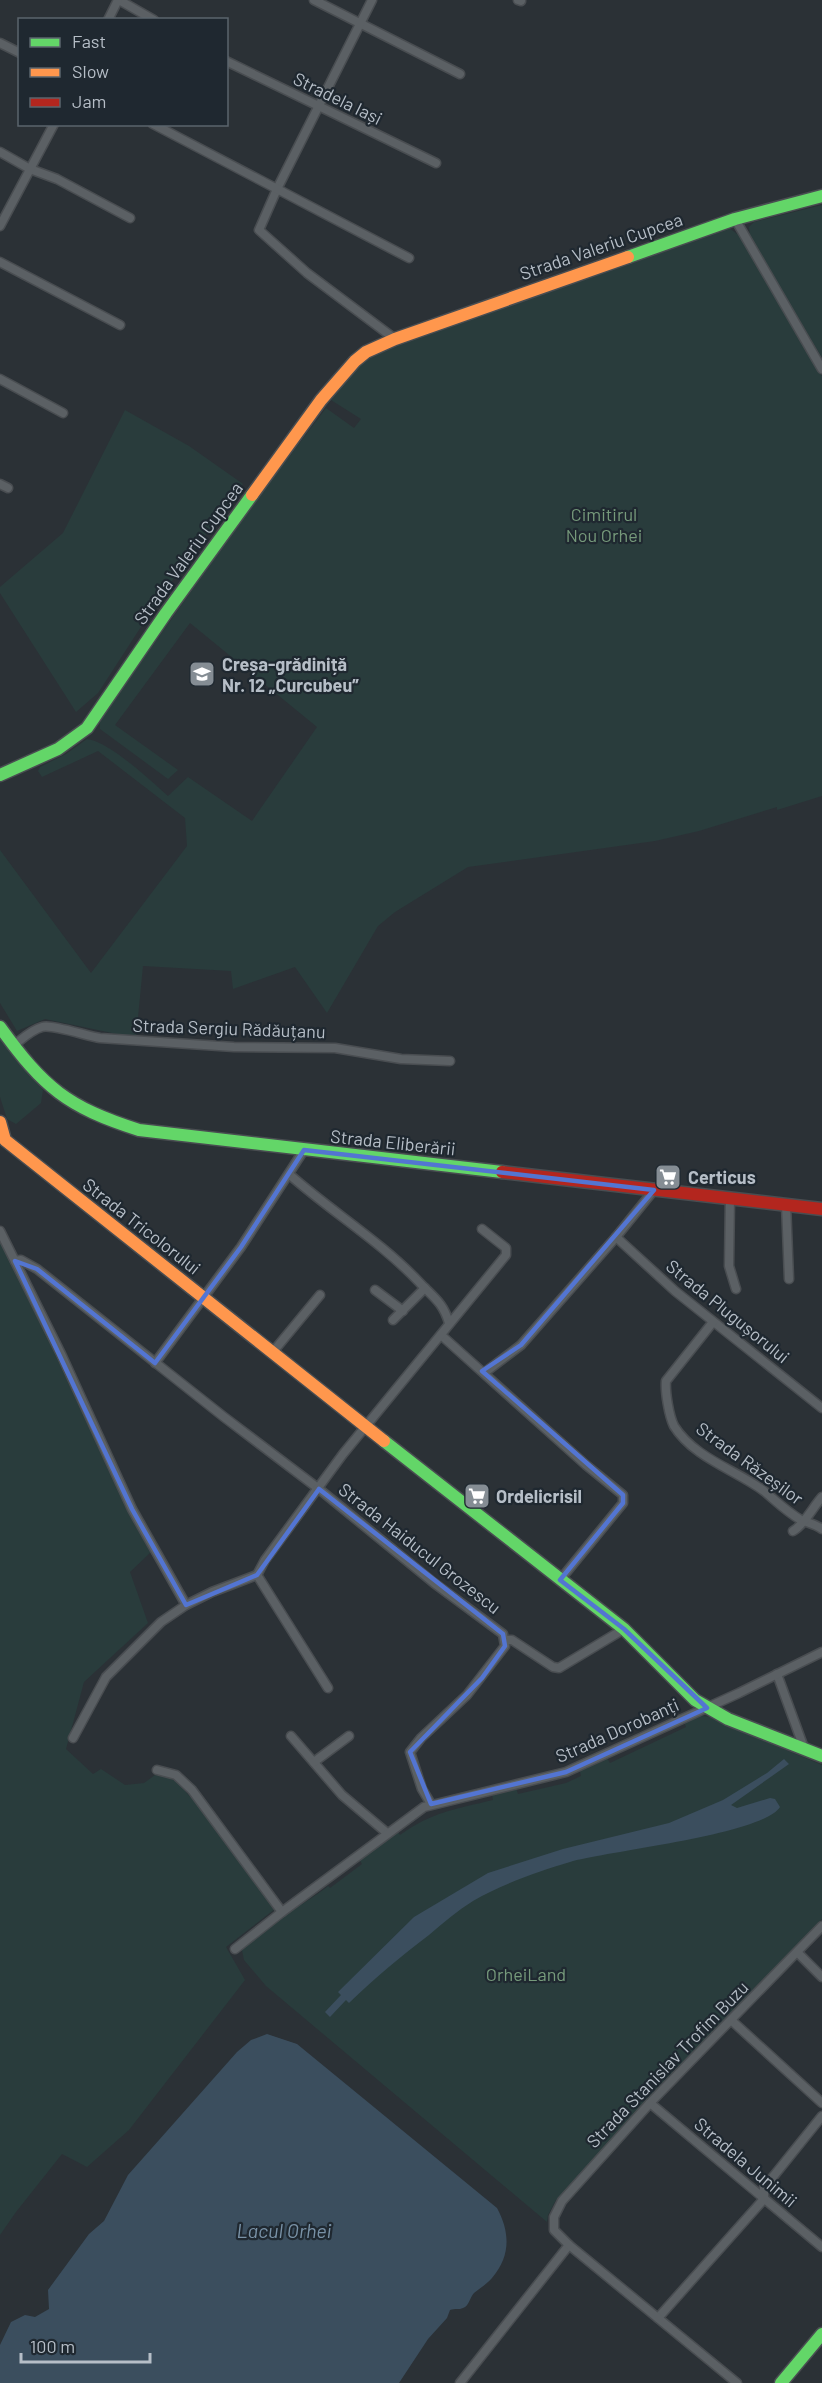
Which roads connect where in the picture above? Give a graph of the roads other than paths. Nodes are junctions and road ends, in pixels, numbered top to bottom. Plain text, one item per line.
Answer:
1 (118, 0) edge
2 (314, 0) edge
3 (372, 0) edge
4 (109, 18) edge
5 (150, 18) edge
6 (360, 24) junction
7 (0, 43) edge
8 (18, 52) edge
9 (228, 62) edge
10 (460, 74) dead end
11 (319, 106) junction
12 (53, 126) edge
13 (157, 126) edge
14 (0, 152) edge
15 (436, 164) dead end
16 (30, 169) junction
17 (277, 189) junction
18 (822, 196) edge
19 (130, 218) dead end
20 (735, 219) junction
21 (0, 226) edge
22 (409, 258) dead end
23 (0, 262) edge
24 (120, 325) dead end
25 (395, 339) junction
26 (822, 369) edge
27 (0, 379) edge
28 (63, 413) dead end
29 (0, 776) edge
30 (0, 1027) edge
31 (13, 1046) junction
32 (450, 1061) dead end
33 (0, 1122) edge
34 (304, 1150) junction
35 (290, 1175) junction
36 (654, 1190) junction
37 (730, 1197) junction
38 (786, 1204) junction
39 (822, 1209) edge
40 (482, 1229) dead end
41 (0, 1231) edge
42 (616, 1237) junction
43 (15, 1261) junction
44 (789, 1279) dead end
45 (425, 1288) junction
46 (736, 1289) dead end
47 (375, 1290) dead end
48 (320, 1295) dead end
49 (202, 1297) junction
50 (403, 1311) junction
51 (393, 1320) dead end
52 (713, 1322) junction
53 (449, 1323) junction
54 (441, 1335) junction
55 (272, 1353) junction
56 (155, 1363) junction
57 (484, 1373) junction
58 (822, 1408) edge
59 (366, 1426) junction
60 (319, 1489) junction
61 (822, 1497) edge
62 (803, 1521) junction
63 (822, 1529) edge
64 (793, 1531) dead end
65 (257, 1575) junction
66 (560, 1580) junction
67 (186, 1605) junction
68 (624, 1629) junction
69 (505, 1640) junction
70 (822, 1652) edge
71 (777, 1674) junction
72 (328, 1688) dead end
73 (707, 1708) junction
74 (291, 1736) dead end
75 (349, 1736) dead end
76 (73, 1738) dead end
77 (804, 1748) junction
78 (822, 1756) edge
79 (314, 1762) junction
80 (157, 1770) dead end
81 (431, 1804) junction
82 (387, 1833) junction
83 (282, 1912) junction
84 (822, 1926) edge
85 (235, 1949) dead end
86 (798, 1953) junction
87 (822, 1977) edge
88 (731, 2020) junction
89 (650, 2103) junction
90 (822, 2103) edge
91 (822, 2116) edge
92 (764, 2199) junction
93 (569, 2245) junction
94 (822, 2247) edge
95 (658, 2318) junction
96 (822, 2334) edge
97 (460, 2383) edge
98 (737, 2383) edge
99 (781, 2383) edge

1 - 4 street
1 - 5 street
2 - 6 street
3 - 6 street
6 - 10 street
6 - 11 street
7 - 8 street
9 - 11 street, Stradela Iași
11 - 15 street, Stradela Iași
11 - 17 street
12 - 16 street
13 - 17 street
14 - 16 street
16 - 19 street
16 - 21 street
17 - 22 street
17 - 25 street
18 - 20 street, Strada Valeriu Cupcea
20 - 25 street, Strada Valeriu Cupcea
20 - 26 street
23 - 24 street
25 - 29 street, Strada Valeriu Cupcea
27 - 28 street
30 - 31 street, Strada Eliberării
31 - 32 street, Strada Sergiu Rădăuțanu
31 - 34 street, Strada Eliberării
33 - 49 street, Strada Tricolorului
34 - 35 street
34 - 36 street, Strada Eliberării
35 - 45 street
35 - 49 street
36 - 37 street, Strada Eliberării
36 - 42 street
37 - 38 street, Strada Eliberării
37 - 46 street
38 - 39 street, Strada Eliberării
38 - 44 street
40 - 53 street
41 - 43 street
42 - 52 street, Strada Plugușorului
42 - 57 street
43 - 56 street, Strada Haiducul Grozescu
43 - 67 street
45 - 50 street
45 - 53 street
47 - 50 street
48 - 55 street
49 - 55 street, Strada Tricolorului
49 - 56 street
50 - 51 street
52 - 58 street, Strada Plugușorului
52 - 62 street, Strada Răzeșilor
53 - 54 street
54 - 57 street
54 - 59 street
55 - 59 street, Strada Tricolorului
56 - 60 street, Strada Haiducul Grozescu
57 - 66 street
59 - 60 street, Strada Haiducul Grozescu
59 - 66 street, Strada Tricolorului
60 - 65 street, Strada Haiducul Grozescu
60 - 69 street, Strada Haiducul Grozescu
61 - 62 street
62 - 63 street, Strada Răzeșilor
62 - 64 street
65 - 67 street
65 - 72 street
66 - 68 street, Strada Tricolorului
67 - 76 street
68 - 69 street
68 - 73 street, Strada Tricolorului
69 - 81 street, Strada Haiducul Grozescu
70 - 71 street, Strada Dorobanți
71 - 73 street, Strada Dorobanți
71 - 77 street
73 - 77 street, Strada Tricolorului
73 - 81 street, Strada Dorobanți
74 - 79 street
75 - 79 street
77 - 78 street, Strada Tricolorului
79 - 82 street
80 - 83 street
81 - 82 street, Strada Dorobanți
82 - 83 street, Strada Dorobanți
83 - 85 street, Strada Dorobanți
84 - 86 street, Strada Stanislav Trofim Buzu
86 - 87 street
86 - 88 street, Strada Stanislav Trofim Buzu
88 - 89 street, Strada Stanislav Trofim Buzu
88 - 90 street
89 - 92 street, Stradela Junimii
89 - 93 street, Strada Stanislav Trofim Buzu
91 - 92 street
92 - 94 street, Stradela Junimii
92 - 95 street
93 - 95 street
93 - 97 street
95 - 98 street
96 - 99 street

